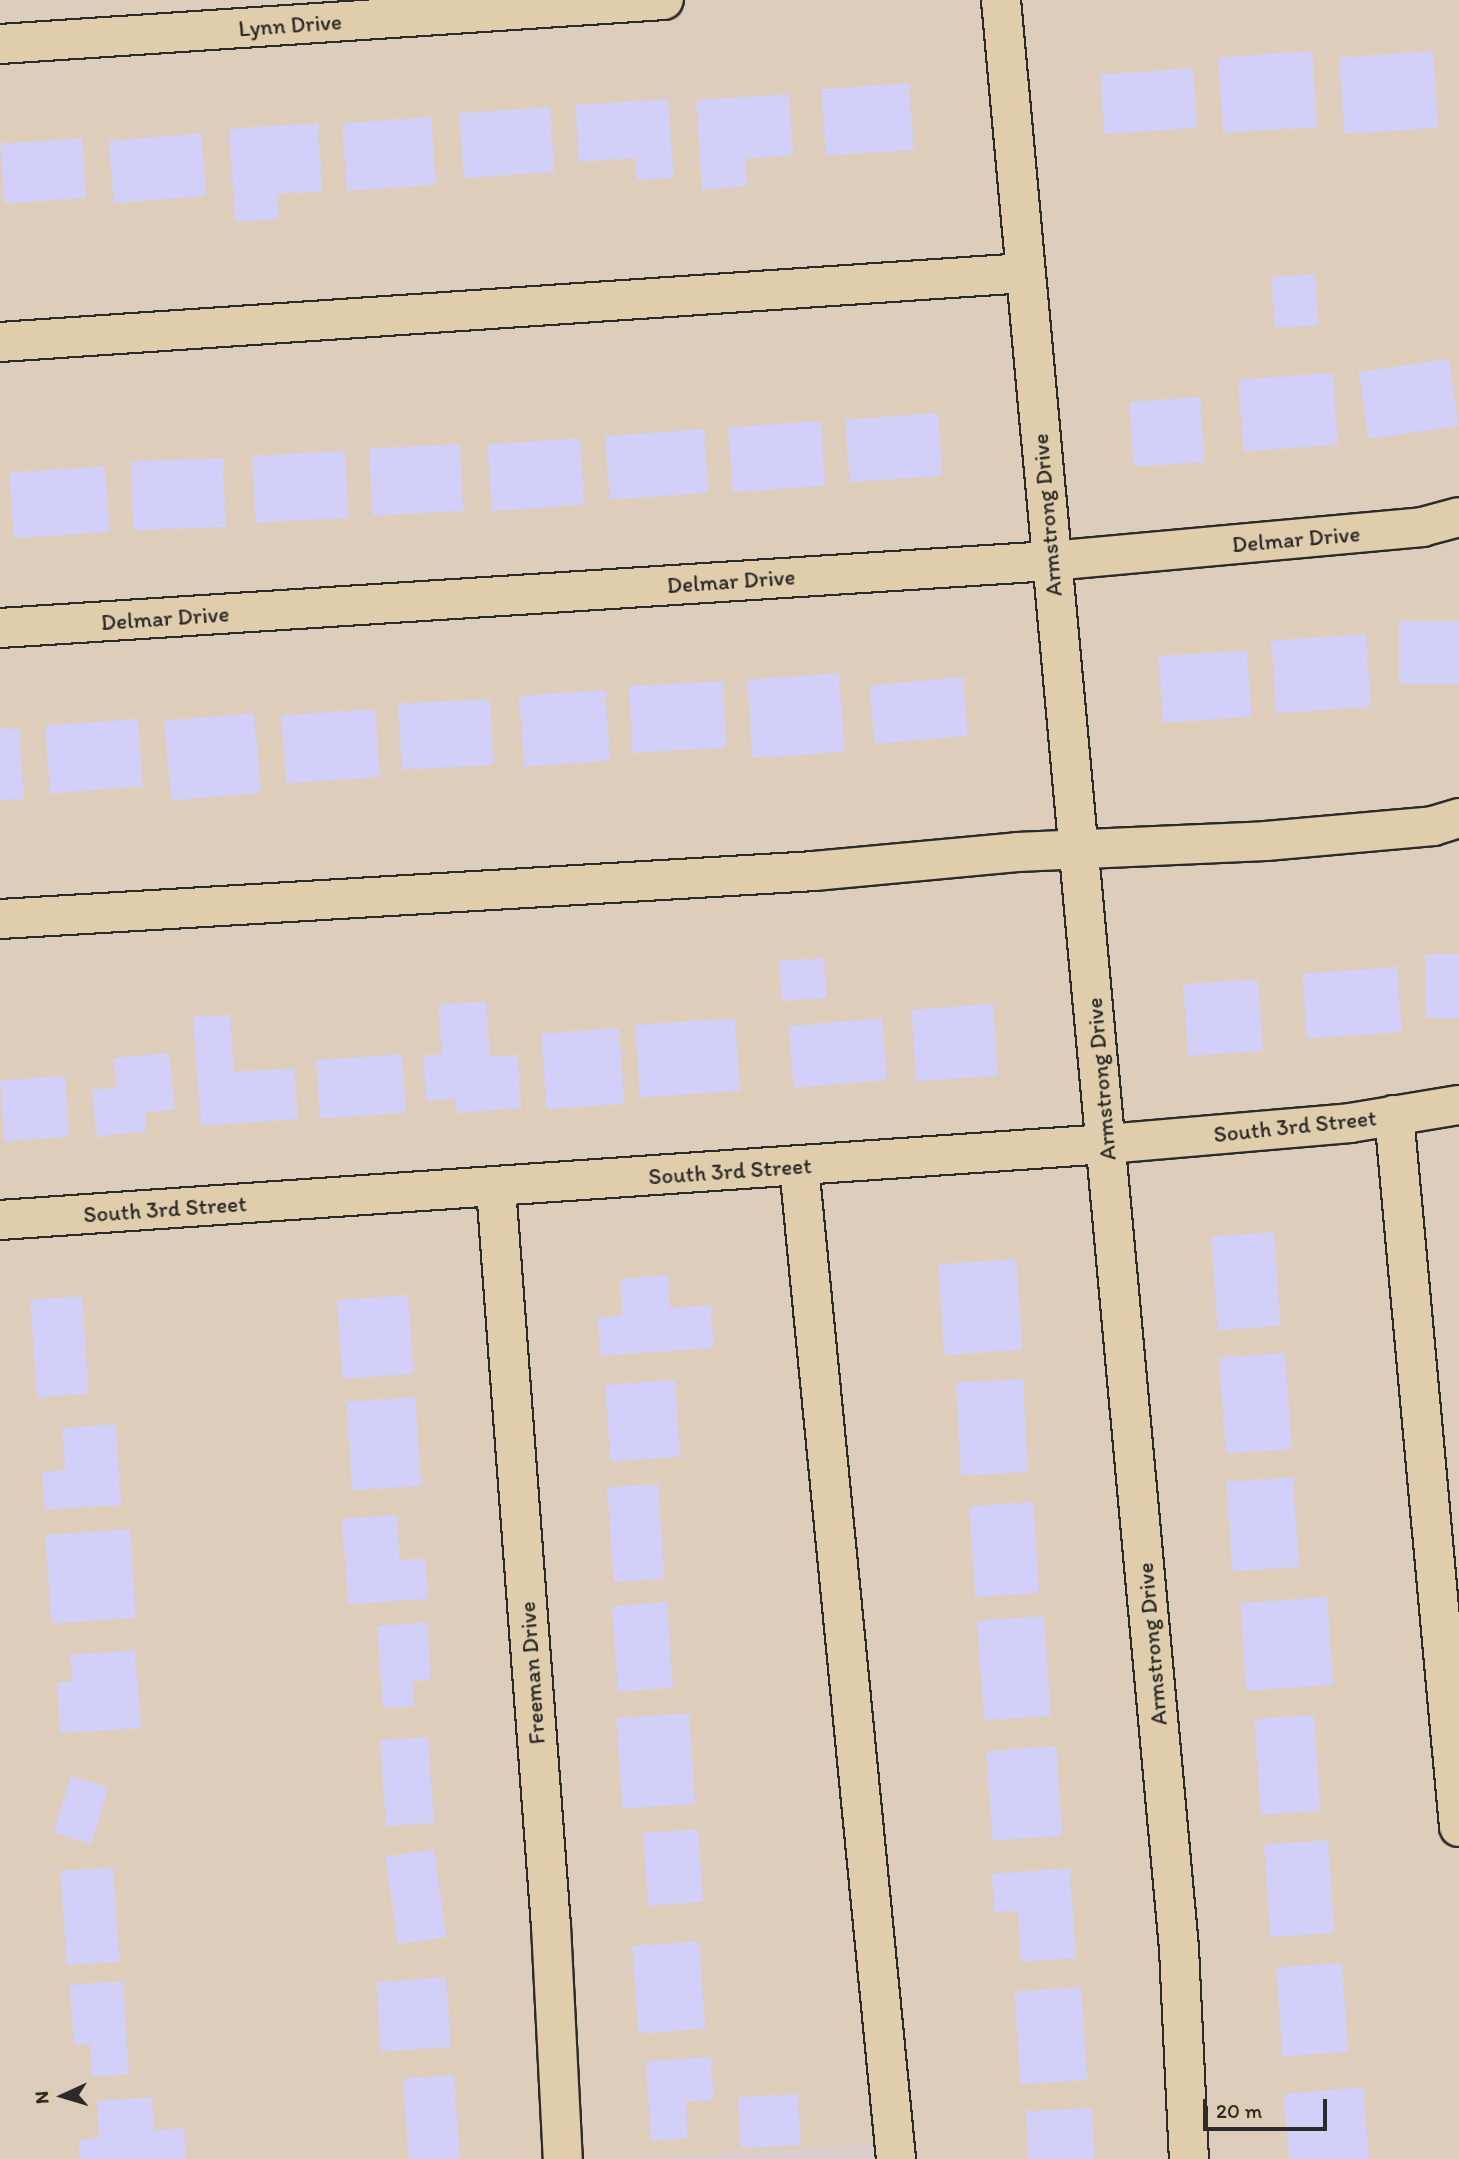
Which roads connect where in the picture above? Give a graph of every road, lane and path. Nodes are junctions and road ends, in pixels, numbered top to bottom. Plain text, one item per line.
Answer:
1 (664, 0) edge
2 (1001, 0) edge
3 (0, 44) edge
4 (1026, 273) junction
5 (0, 342) edge
6 (1459, 517) edge
7 (1051, 561) junction
8 (0, 628) edge
9 (1459, 818) edge
10 (1080, 849) junction
11 (0, 919) edge
12 (1459, 1105) edge
13 (1394, 1115) junction
14 (1107, 1144) junction
15 (799, 1166) junction
16 (496, 1188) junction
17 (0, 1220) edge
18 (1459, 1827) edge
19 (563, 2159) edge
20 (896, 2159) edge
21 (1189, 2159) edge

1 - 3 street, Lynn Drive
2 - 4 street, Armstrong Drive
4 - 5 street
4 - 7 street, Armstrong Drive
6 - 7 street, Delmar Drive
7 - 8 street, Delmar Drive
7 - 10 street, Armstrong Drive
9 - 10 street
10 - 11 street
10 - 14 street, Armstrong Drive
12 - 13 street, South 3rd Street
13 - 14 street, South 3rd Street
13 - 18 street
14 - 15 street, South 3rd Street
14 - 21 street, Armstrong Drive
15 - 16 street, South 3rd Street
15 - 20 street
16 - 17 street, South 3rd Street
16 - 19 street, Freeman Drive

